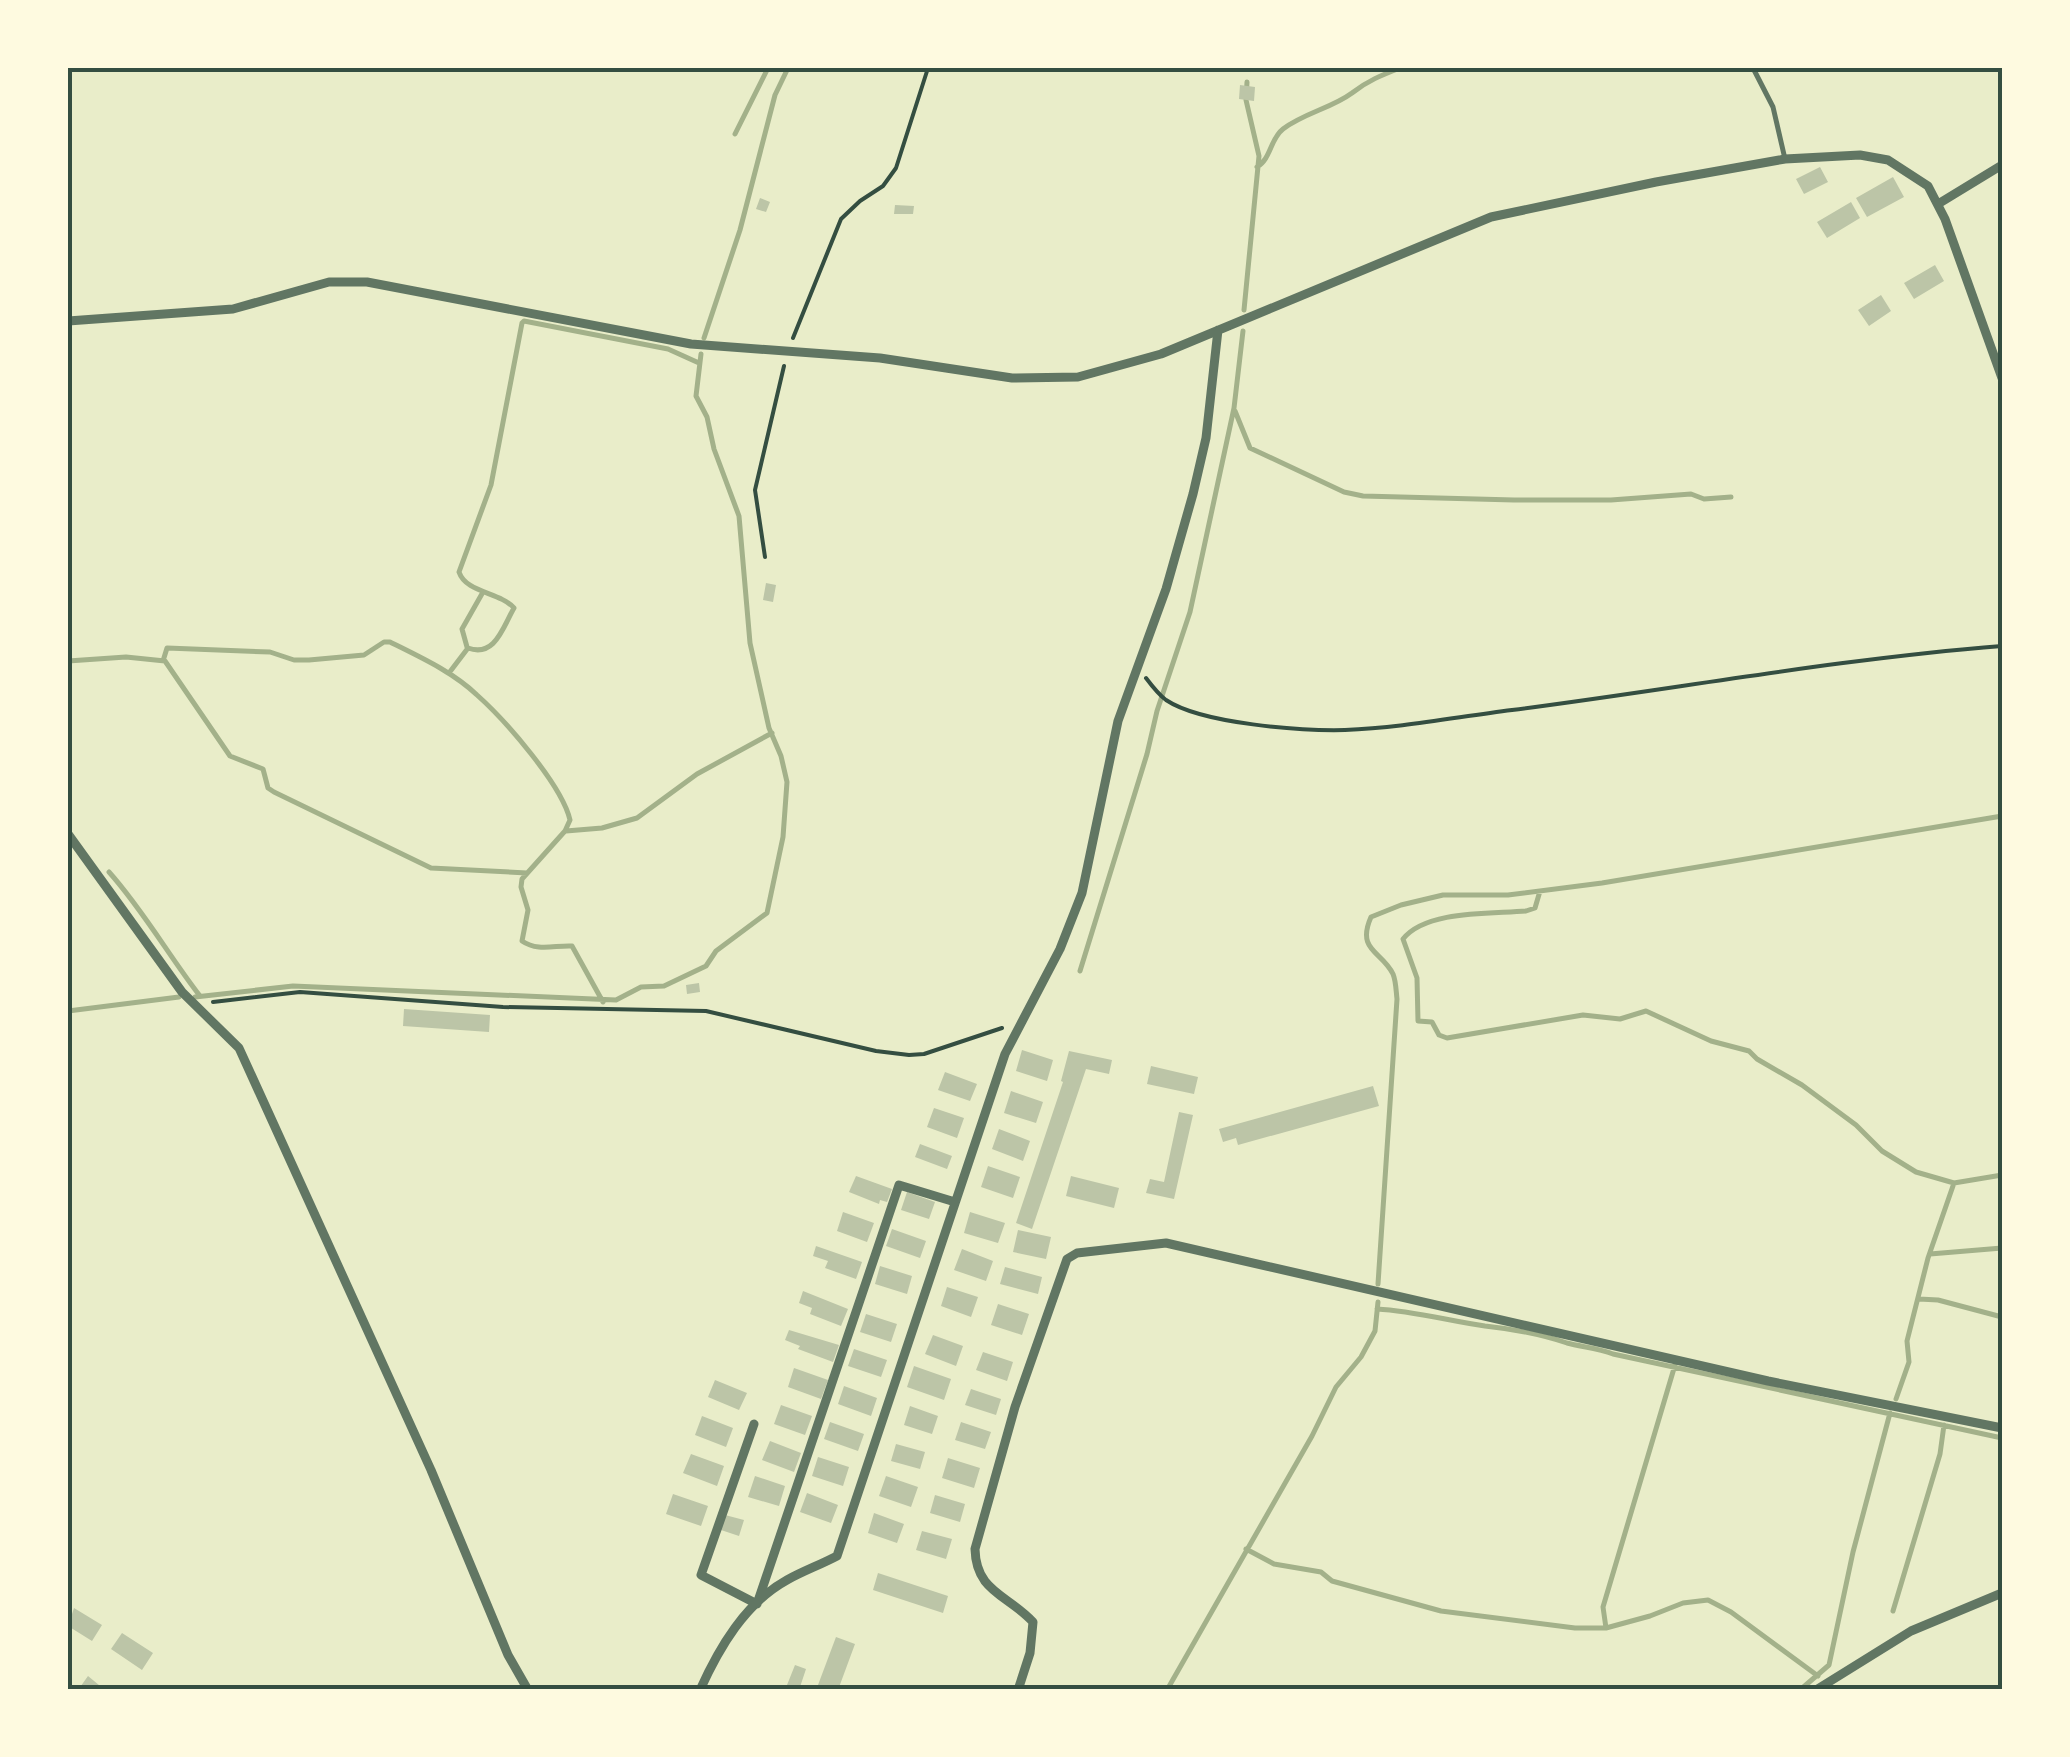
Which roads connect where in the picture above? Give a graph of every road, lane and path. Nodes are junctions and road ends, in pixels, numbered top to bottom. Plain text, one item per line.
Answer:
1 (928, 68) edge
2 (1753, 68) edge
3 (1785, 160) junction
4 (2002, 165) edge
5 (1938, 204) junction
6 (68, 321) edge
7 (1218, 330) junction
8 (787, 351) junction
9 (2002, 378) edge
10 (765, 557) dead end
11 (2002, 646) edge
12 (1137, 666) junction
13 (68, 834) edge
14 (194, 1006) junction
15 (1017, 1030) junction
16 (955, 1202) junction
17 (754, 1424) dead end
18 (2002, 1428) edge
19 (2002, 1592) edge
20 (758, 1604) junction
21 (528, 1690) edge
22 (700, 1690) edge
23 (1018, 1690) edge
24 (1816, 1690) edge

1 - 8 path
2 - 3 lane
3 - 5 street
3 - 7 street
4 - 5 street
5 - 9 street
6 - 8 street
7 - 8 street
7 - 12 street
8 - 10 path
11 - 12 path
12 - 15 street
13 - 14 street
14 - 15 path
14 - 21 street
15 - 16 street
16 - 20 street
16 - 20 street
17 - 20 street
18 - 23 street
19 - 24 street
20 - 22 street

